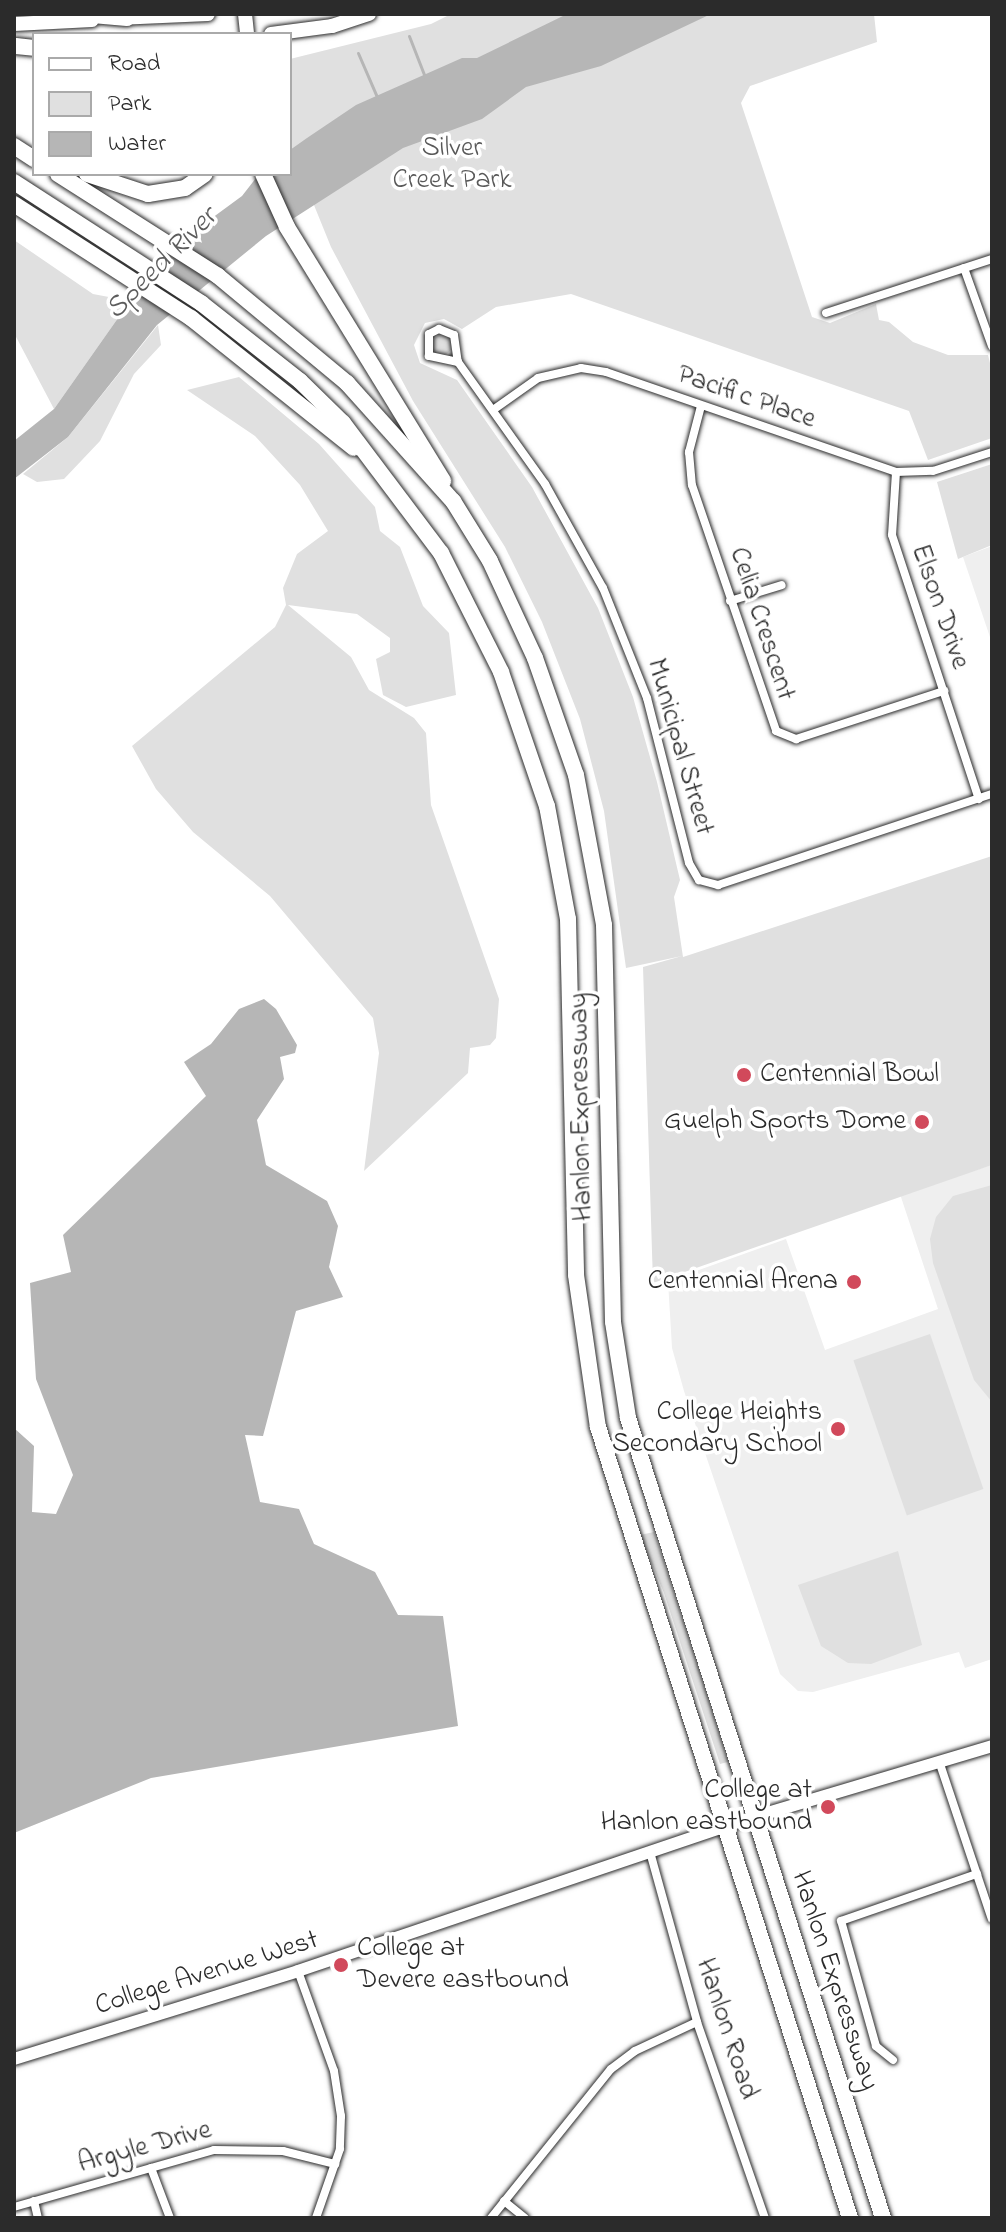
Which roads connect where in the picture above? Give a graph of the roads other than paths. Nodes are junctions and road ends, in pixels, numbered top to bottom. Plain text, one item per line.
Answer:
1 (81, 14) edge
2 (208, 14) edge
3 (369, 14) edge
4 (127, 18) junction
5 (14, 24) edge
6 (286, 32) edge
7 (14, 136) edge
8 (14, 146) edge
9 (32, 146) edge
10 (32, 158) edge
11 (61, 176) edge
12 (93, 176) edge
13 (202, 176) edge
14 (264, 176) edge
15 (14, 182) edge
16 (14, 204) edge
17 (992, 259) edge
18 (964, 268) junction
19 (826, 313) dead end
20 (992, 346) edge
21 (458, 362) junction
22 (701, 406) junction
23 (493, 410) junction
24 (992, 452) edge
25 (373, 465) junction
26 (896, 472) junction
27 (453, 501) junction
28 (782, 585) dead end
29 (730, 601) junction
30 (944, 691) junction
31 (992, 794) edge
32 (979, 799) junction
33 (992, 1746) edge
34 (940, 1764) junction
35 (754, 1817) junction
36 (723, 1830) junction
37 (650, 1852) junction
38 (977, 1874) junction
39 (992, 1919) edge
40 (298, 1971) junction
41 (697, 2022) junction
42 (14, 2059) edge
43 (893, 2060) dead end
44 (335, 2164) junction
45 (151, 2168) junction
46 (34, 2201) junction
47 (504, 2201) junction
48 (14, 2207) edge
49 (38, 2218) edge
50 (170, 2218) edge
51 (316, 2218) edge
52 (491, 2218) edge
53 (525, 2218) edge
54 (765, 2218) edge
55 (850, 2218) edge
56 (883, 2218) edge

1 - 4 highway
2 - 4 main road
3 - 6 main road
4 - 5 main road
7 - 9 highway
8 - 10 highway
11 - 27 highway, Hanlon Expressway
12 - 13 highway
14 - 27 highway
15 - 25 highway, Hanlon Expressway
16 - 25 highway
17 - 18 street
18 - 19 street
18 - 20 street
21 - 21 street, Municipal Street
21 - 23 street, Municipal Street
22 - 23 street, Pacific Place
22 - 26 street, Pacific Place
22 - 29 street, Celia Crescent
23 - 32 street, Municipal Street
24 - 26 street, Pacific Place
25 - 36 highway, Hanlon Expressway
26 - 30 street, Elson Drive
27 - 35 highway, Hanlon Expressway
28 - 29 street
29 - 30 street, Celia Crescent
30 - 32 street, Elson Drive
31 - 32 street, Municipal Street
33 - 34 street, College Avenue West
34 - 35 street, College Avenue West
34 - 38 street
35 - 36 street, College Avenue West
35 - 56 highway, Hanlon Expressway
36 - 37 street, College Avenue West
36 - 55 highway, Hanlon Expressway
37 - 40 street, College Avenue West
37 - 41 street, Hanlon Road
38 - 39 street
38 - 43 street
40 - 42 street, College Avenue West
40 - 44 street
41 - 47 street
41 - 54 street, Hanlon Road
44 - 45 street, Argyle Drive
44 - 51 street
45 - 46 street, Argyle Drive
45 - 50 street
46 - 48 street, Argyle Drive
46 - 49 street
47 - 52 street
47 - 53 street

